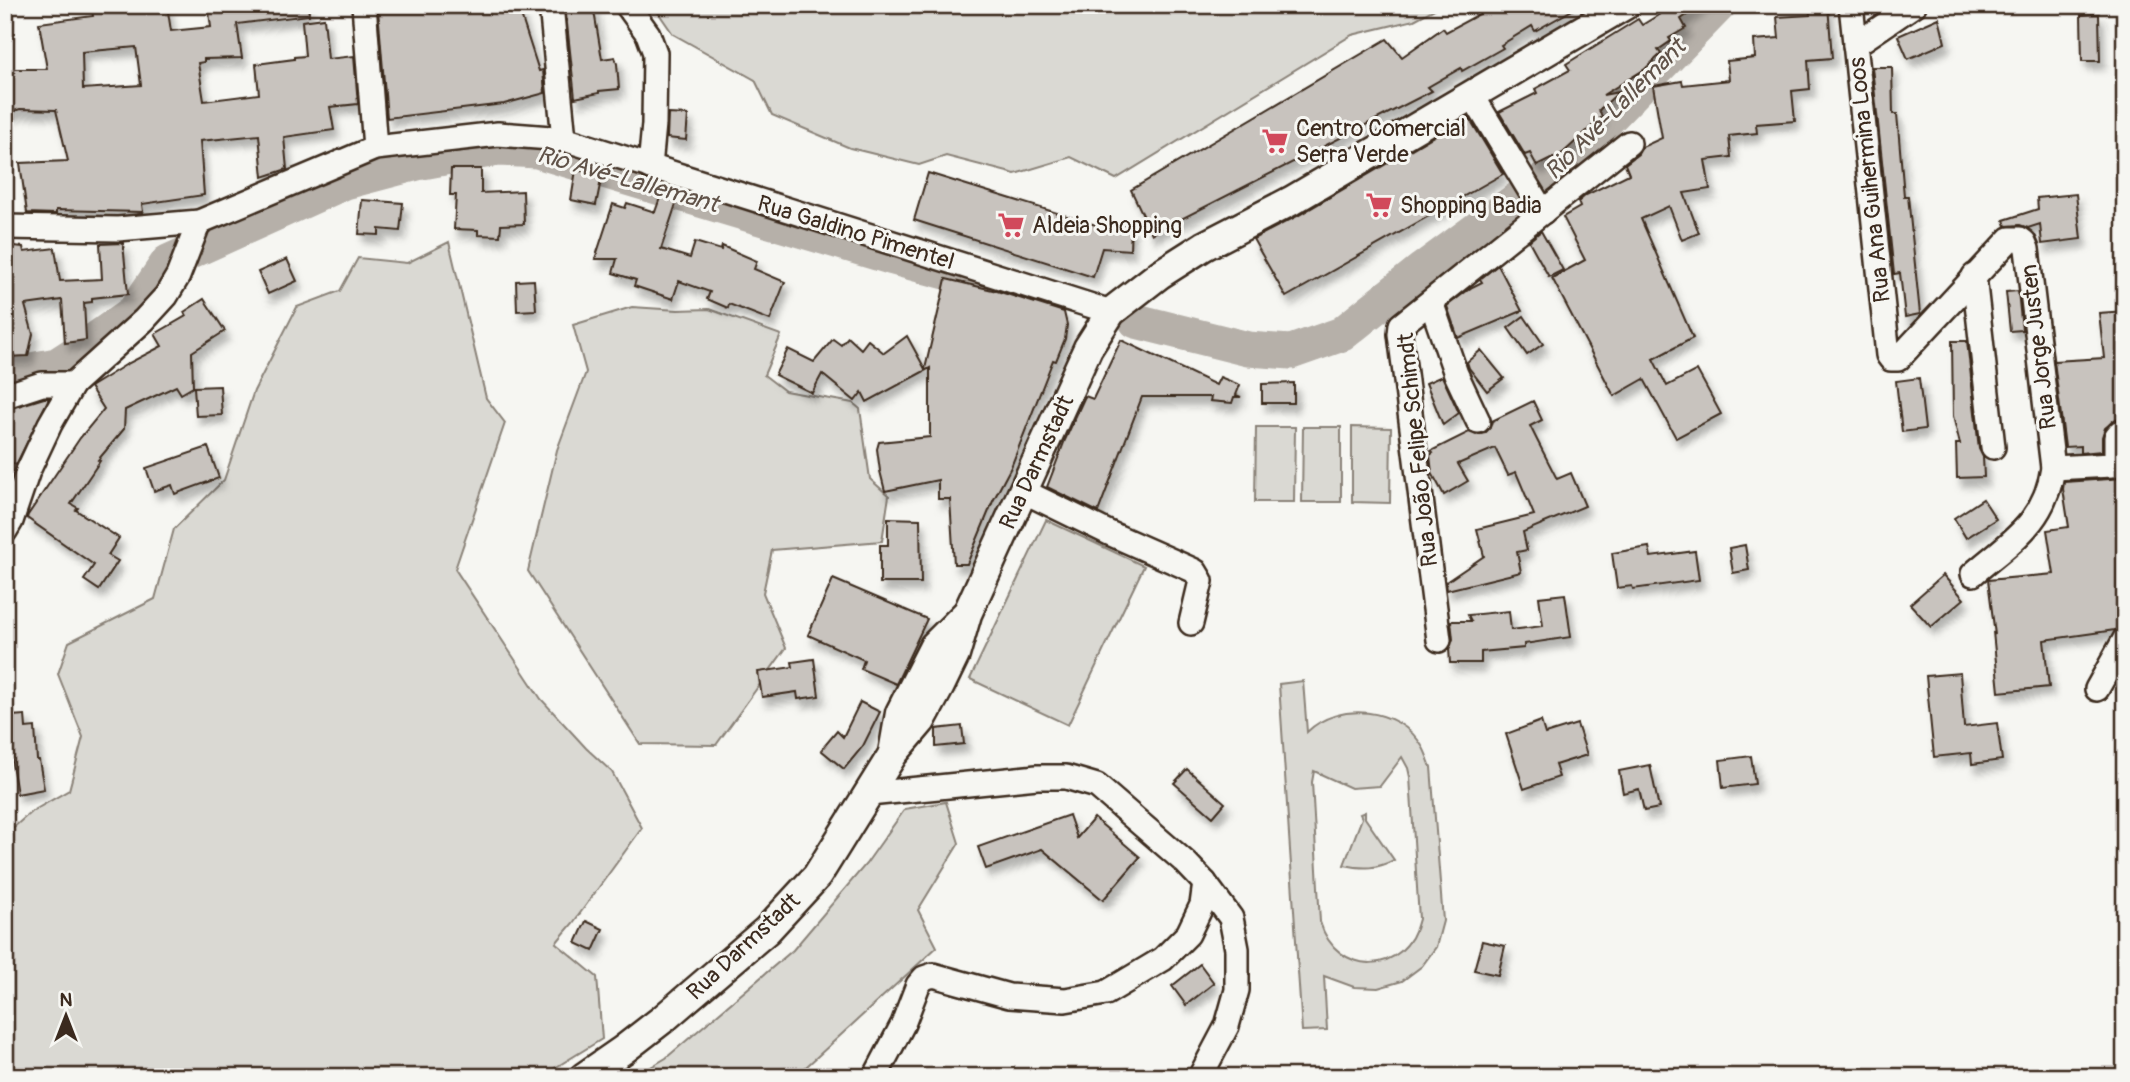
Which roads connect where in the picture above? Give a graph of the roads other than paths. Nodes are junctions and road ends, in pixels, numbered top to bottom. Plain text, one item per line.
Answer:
1 (364, 5) edge
2 (551, 5) edge
3 (627, 5) edge
4 (1625, 5) edge
5 (1851, 5) edge
6 (1914, 5) edge
7 (1855, 45) junction
8 (1472, 95) junction
9 (564, 139) junction
10 (1629, 143) dead end
11 (375, 148) junction
12 (650, 167) junction
13 (1540, 206) junction
14 (199, 223) junction
15 (5, 227) edge
16 (1975, 276) junction
17 (1431, 302) junction
18 (1111, 312) junction
19 (73, 384) junction
20 (5, 396) edge
21 (1478, 421) dead end
22 (2125, 431) edge
23 (1993, 447) dead end
24 (2053, 468) junction
25 (1023, 491) junction
26 (5, 531) edge
27 (1973, 574) dead end
28 (1191, 623) dead end
29 (2125, 639) edge
30 (1439, 640) dead end
31 (2097, 689) dead end
32 (869, 794) junction
33 (1205, 883) junction
34 (584, 1076) edge
35 (875, 1077) edge
36 (1200, 1077) edge

1 - 11 street
2 - 9 street
3 - 12 street
4 - 8 main road, Rua Darmstadt
5 - 7 street, Rua Ana Guihermina Loos
6 - 7 street
7 - 16 street, Rua Ana Guihermina Loos
8 - 13 street
8 - 18 main road, Rua Darmstadt
9 - 11 street, Rua Galdino Pimentel
9 - 12 street, Rua Galdino Pimentel
10 - 13 street, Rua João Felipe Schimdt
11 - 14 street, Rua Galdino Pimentel
12 - 18 street, Rua Galdino Pimentel
13 - 17 street, Rua João Felipe Schimdt
14 - 15 street, Rua Galdino Pimentel
14 - 19 street
16 - 23 street
16 - 24 street, Rua Jorge Justen
17 - 21 street
17 - 30 street, Rua João Felipe Schimdt
18 - 25 main road, Rua Darmstadt
19 - 20 street
19 - 26 street
22 - 24 street
24 - 27 street, Rua Jorge Justen
25 - 28 street
25 - 32 main road, Rua Darmstadt
29 - 31 street
32 - 33 street
32 - 34 main road, Rua Darmstadt
33 - 35 street
33 - 36 street

